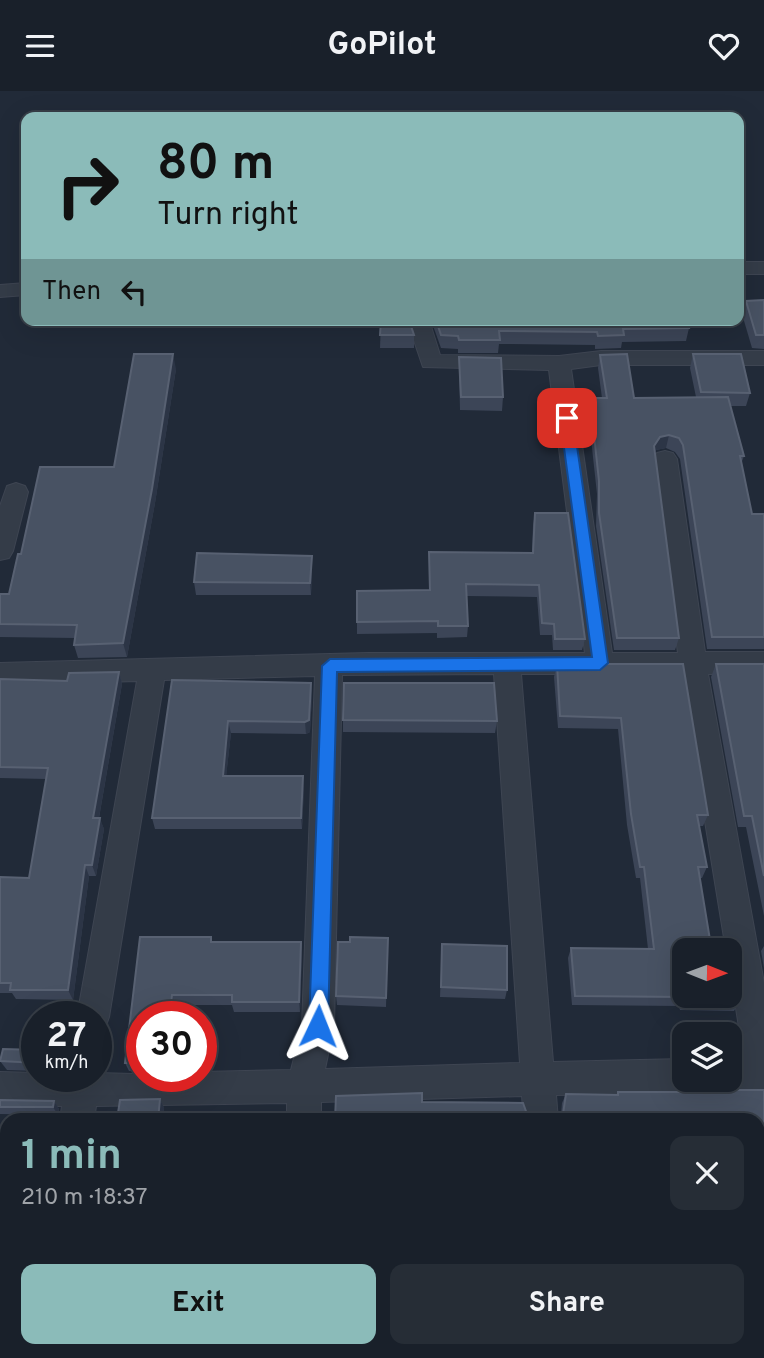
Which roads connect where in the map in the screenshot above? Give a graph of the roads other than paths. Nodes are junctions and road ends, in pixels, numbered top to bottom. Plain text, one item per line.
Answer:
1 (744, 268) edge
2 (764, 268) edge
3 (21, 289) edge
4 (0, 291) edge
5 (420, 326) edge
6 (764, 358) edge
7 (559, 363) junction
8 (665, 459) dead end
9 (16, 492) dead end
10 (0, 551) edge
11 (600, 663) junction
12 (693, 663) junction
13 (764, 663) edge
14 (507, 664) junction
15 (330, 666) junction
16 (153, 670) junction
17 (0, 674) edge
18 (96, 1001) edge
19 (672, 1076) edge
20 (742, 1076) edge
21 (764, 1076) edge
22 (539, 1078) junction
23 (0, 1089) edge
24 (80, 1095) edge
25 (304, 1104) edge
26 (541, 1113) edge

1 - 2 street
3 - 4 street
5 - 7 street
6 - 7 street
7 - 11 street
8 - 12 street
9 - 10 street
11 - 12 street
11 - 14 street
12 - 13 street
12 - 21 street
14 - 15 street
14 - 22 street
15 - 16 street
15 - 25 street
16 - 17 street
16 - 18 street
19 - 22 street
20 - 21 street
22 - 25 street
22 - 26 street
23 - 24 street
24 - 25 street

